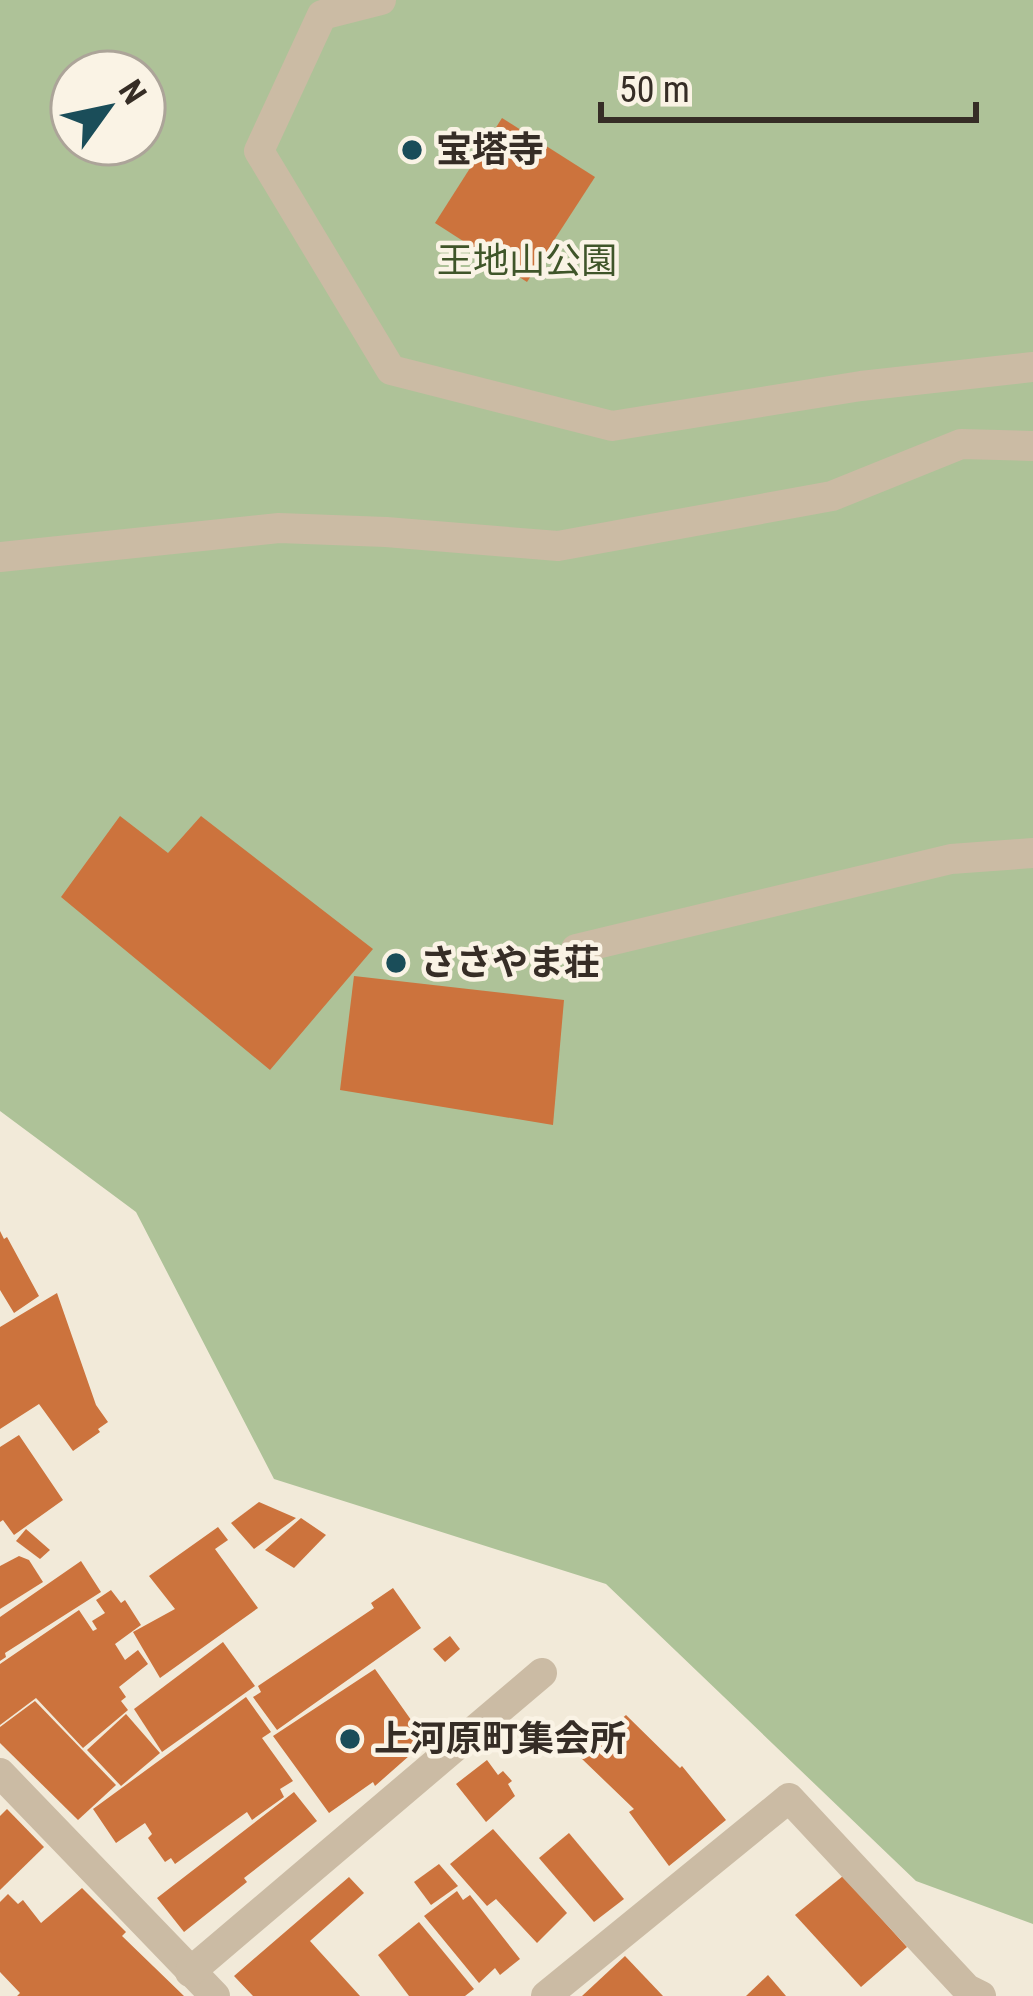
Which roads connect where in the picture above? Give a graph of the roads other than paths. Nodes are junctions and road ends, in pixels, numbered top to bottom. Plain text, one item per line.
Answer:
1 (381, 0) edge
2 (1033, 367) edge
3 (1033, 446) edge
4 (0, 557) edge
5 (1033, 853) edge
6 (576, 949) dead end
7 (542, 1673) dead end
8 (0, 1773) edge
9 (190, 1972) junction
10 (215, 1996) edge
11 (546, 1996) edge
12 (981, 1996) edge

1 - 2 street
3 - 4 street
5 - 6 street
7 - 9 street
8 - 9 street
9 - 10 street
11 - 12 street

